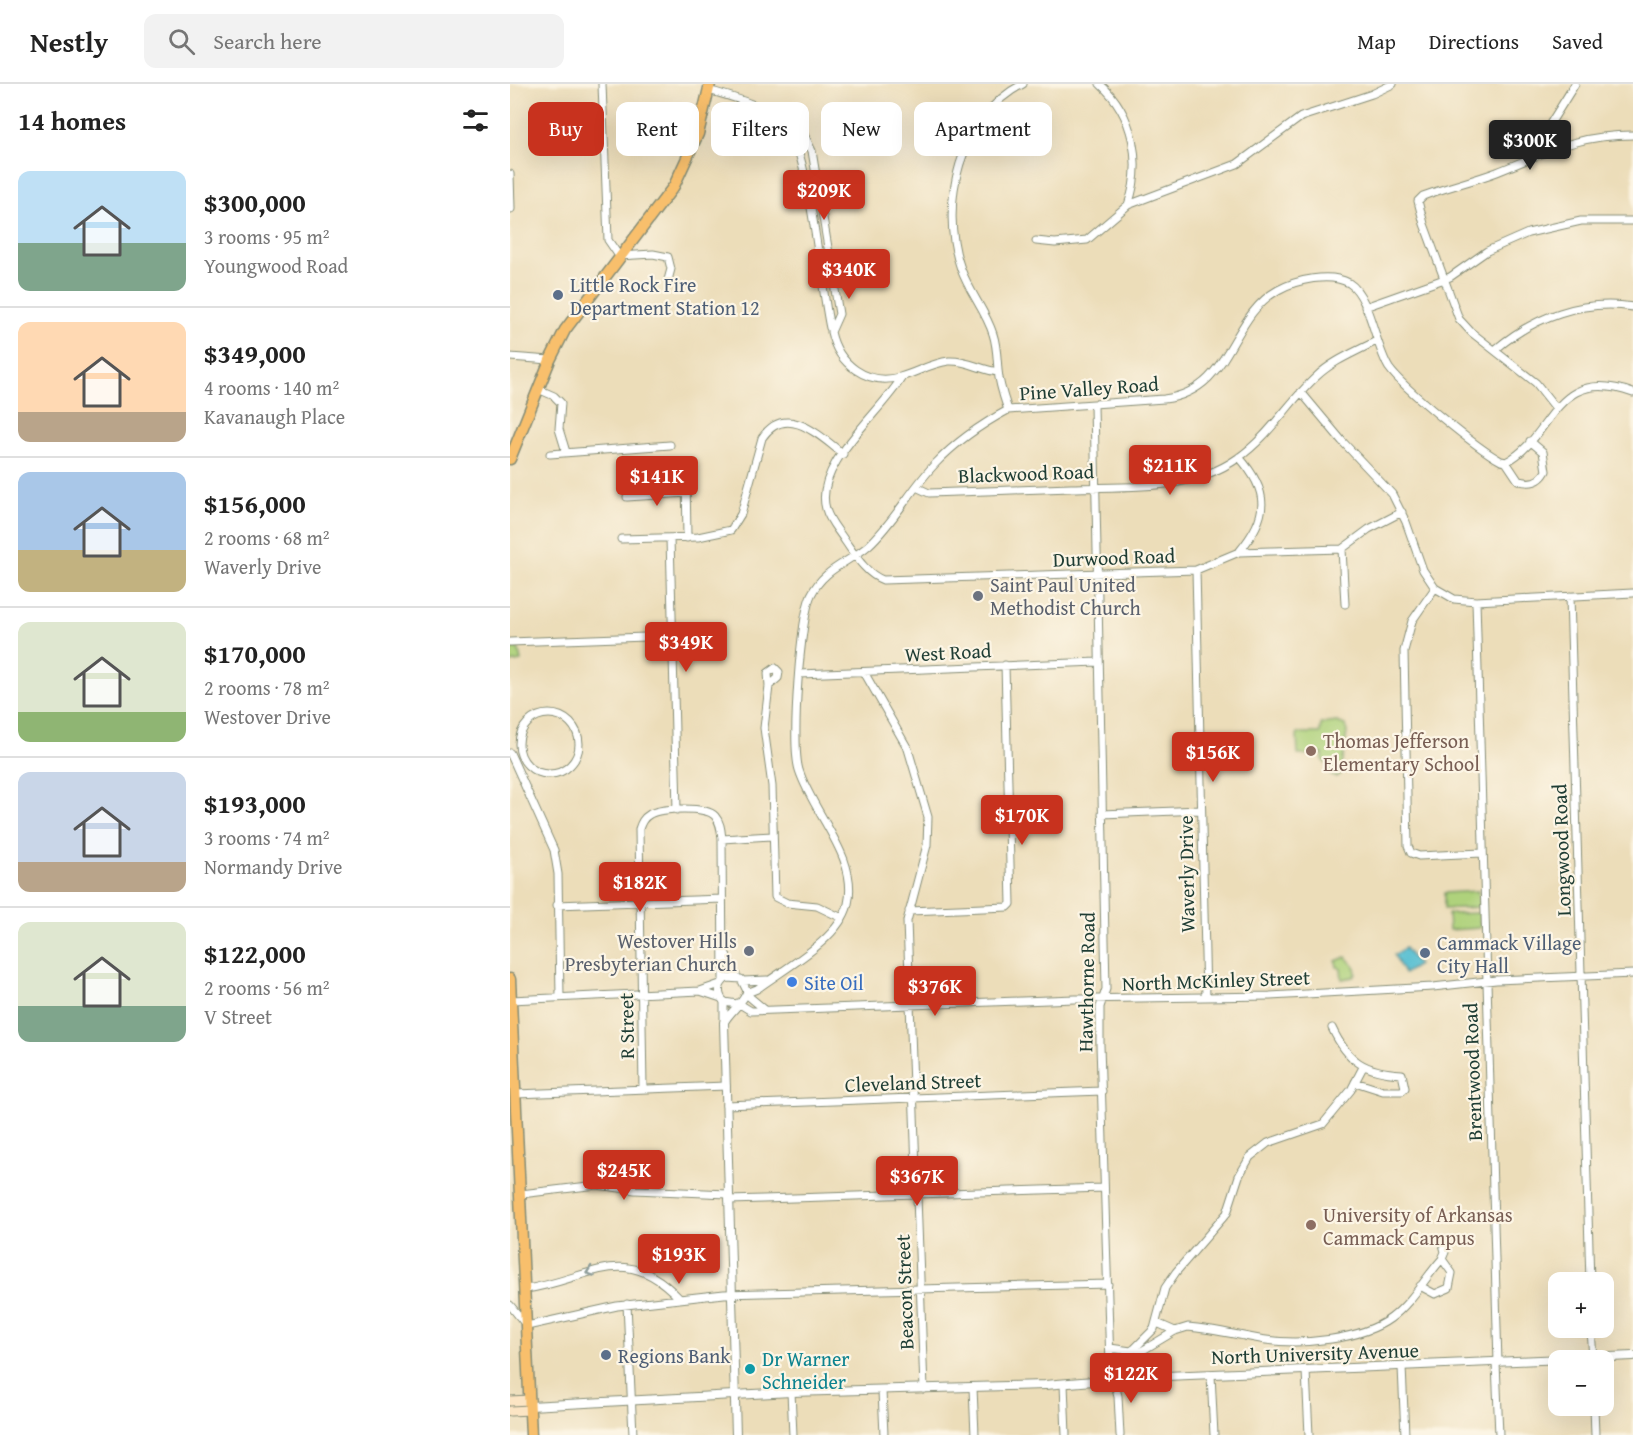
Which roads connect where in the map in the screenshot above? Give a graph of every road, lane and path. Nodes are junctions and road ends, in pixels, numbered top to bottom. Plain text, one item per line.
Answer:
1 (602, 84) edge
2 (1023, 84) edge
3 (1100, 84) edge
4 (1393, 84) edge
5 (1575, 84) edge
6 (709, 87) edge
7 (747, 102) edge
8 (1633, 135) edge
9 (809, 145) edge
10 (1555, 147) junction
11 (801, 156) edge
12 (510, 174) edge
13 (1128, 205) junction
14 (511, 209) edge
15 (1633, 221) edge
16 (1036, 241) dead end
17 (619, 256) junction
18 (668, 280) dead end
19 (1443, 280) junction
20 (1365, 307) junction
21 (1633, 307) edge
22 (830, 328) junction
23 (1376, 341) junction
24 (1496, 349) junction
25 (510, 357) edge
26 (550, 360) junction
27 (998, 372) junction
28 (902, 377) junction
29 (538, 389) junction
30 (1301, 392) junction
31 (1633, 393) edge
32 (1094, 405) junction
33 (1555, 407) junction
34 (1008, 410) junction
35 (1530, 441) junction
36 (670, 445) dead end
37 (566, 452) junction
38 (550, 454) dead end
39 (843, 454) junction
40 (1239, 457) junction
41 (510, 459) edge
42 (1506, 462) junction
43 (686, 476) dead end
44 (916, 487) junction
45 (1096, 487) junction
46 (687, 493) junction
47 (627, 497) dead end
48 (1402, 512) junction
49 (687, 537) junction
50 (670, 538) junction
51 (621, 539) dead end
52 (1342, 549) junction
53 (1239, 552) junction
54 (854, 554) junction
55 (1196, 570) junction
56 (1098, 573) junction
57 (1435, 588) junction
58 (1633, 593) edge
59 (1570, 596) junction
60 (1476, 601) junction
61 (1345, 604) dead end
62 (673, 636) junction
63 (510, 642) edge
64 (1098, 662) junction
65 (1005, 665) junction
66 (864, 672) junction
67 (800, 674) junction
68 (769, 686) dead end
69 (519, 745) junction
70 (510, 751) edge
71 (677, 810) junction
72 (1201, 810) junction
73 (1102, 814) junction
74 (772, 836) junction
75 (722, 839) junction
76 (1482, 852) junction
77 (722, 899) junction
78 (639, 901) junction
79 (558, 905) junction
80 (909, 911) junction
81 (842, 918) junction
82 (724, 948) junction
83 (1633, 974) edge
84 (1582, 976) junction
85 (740, 979) junction
86 (510, 980) edge
87 (767, 980) junction
88 (1486, 981) junction
89 (722, 982) junction
90 (700, 991) junction
91 (746, 993) junction
92 (641, 995) junction
93 (560, 997) junction
94 (1206, 997) junction
95 (1104, 999) junction
96 (511, 1000) edge
97 (722, 1000) junction
98 (738, 1004) junction
99 (911, 1006) junction
100 (766, 1010) junction
101 (724, 1023) junction
102 (1332, 1028) dead end
103 (1363, 1067) junction
104 (512, 1068) edge
105 (1355, 1082) junction
106 (726, 1086) junction
107 (643, 1089) junction
108 (1102, 1092) junction
109 (516, 1094) junction
110 (914, 1099) junction
111 (726, 1105) junction
112 (1104, 1188) junction
113 (520, 1194) junction
114 (917, 1194) junction
115 (729, 1197) junction
116 (1443, 1245) dead end
117 (1442, 1259) junction
118 (1590, 1272) edge
119 (1108, 1284) junction
120 (1420, 1286) junction
121 (525, 1288) junction
122 (920, 1289) junction
123 (732, 1295) junction
124 (679, 1298) junction
125 (510, 1303) edge
126 (627, 1304) junction
127 (526, 1305) junction
128 (1157, 1323) junction
129 (527, 1326) junction
130 (1175, 1331) junction
131 (1110, 1348) junction
132 (1136, 1353) junction
133 (1633, 1356) edge
134 (1614, 1357) edge
135 (1548, 1361) edge
136 (1497, 1363) junction
137 (1402, 1367) junction
138 (1306, 1371) junction
139 (1211, 1376) junction
140 (1142, 1377) junction
141 (1113, 1379) junction
142 (1064, 1384) junction
143 (973, 1388) junction
144 (924, 1389) junction
145 (882, 1391) junction
146 (791, 1392) junction
147 (735, 1395) junction
148 (510, 1401) edge
149 (632, 1401) junction
150 (530, 1405) junction
151 (510, 1411) edge
152 (1594, 1416) edge
153 (531, 1435) edge
154 (633, 1435) edge
155 (736, 1435) edge
156 (793, 1435) edge
157 (884, 1435) edge
158 (975, 1435) edge
159 (1066, 1435) edge
160 (1120, 1435) edge
161 (1214, 1435) edge
162 (1309, 1435) edge
163 (1405, 1435) edge
164 (1499, 1435) edge
165 (1595, 1435) edge

1 - 17 street
2 - 27 street
3 - 13 street
4 - 13 street
5 - 10 street
6 - 7 street
6 - 17 main road
8 - 10 street
9 - 22 street
10 - 19 street
11 - 22 street
12 - 14 street
13 - 16 street
15 - 19 street
17 - 18 street
17 - 26 main road
19 - 20 street
19 - 24 street
20 - 23 street, Pine Valley Road
20 - 32 street, Pine Valley Road
21 - 24 street
22 - 28 street
23 - 30 street, Blackwood Road
23 - 42 street, Pine Valley Road
24 - 33 street
25 - 26 street
26 - 29 main road
27 - 28 street
27 - 34 street
28 - 39 street, Durwood Road
29 - 37 street
29 - 41 main road
30 - 40 street, Blackwood Road
30 - 48 street
31 - 33 street
32 - 34 street, Pine Valley Road
32 - 45 street, Hawthorne Road
33 - 35 street
34 - 44 street, Pine Valley Road
35 - 42 street
35 - 42 street
36 - 37 street
37 - 38 street
39 - 49 street
39 - 54 street, Durwood Road
40 - 45 street, Blackwood Road
40 - 53 street
43 - 46 street
44 - 45 street, Blackwood Road
44 - 54 street, Pine Valley Road
45 - 56 street, Hawthorne Road
46 - 47 street
46 - 49 street
48 - 52 street
48 - 57 street
49 - 50 street
50 - 51 street
50 - 62 street
52 - 53 street, Durwood Road
52 - 61 street
53 - 55 street, Durwood Road
54 - 56 street, Durwood Road
54 - 67 street, Pine Valley Road
55 - 56 street, Durwood Road
55 - 72 street, Waverly Drive
56 - 64 street, Hawthorne Road
57 - 60 street
57 - 76 street
58 - 59 street
59 - 60 street
59 - 84 street, Longwood Road
60 - 76 street, Brentwood Road
62 - 63 street
62 - 71 street
64 - 65 street, West Road
64 - 73 street, Hawthorne Road
65 - 66 street, West Road
65 - 80 street
66 - 67 street, West Road
66 - 80 street, Beacon Street
67 - 81 street, Pine Valley Road
68 - 74 street
69 - 69 street
69 - 70 street
70 - 79 street
71 - 75 street, R Street
71 - 78 street, R Street
72 - 73 street
72 - 94 street, Waverly Drive
73 - 95 street, Hawthorne Road
74 - 75 street
74 - 81 street
75 - 77 street
76 - 88 street, Brentwood Road
77 - 78 street
77 - 82 street
78 - 79 street
78 - 92 street, R Street
79 - 93 street
80 - 99 street, Beacon Street
81 - 87 street, Pine Valley Road
82 - 85 street
82 - 89 street
83 - 84 street, North McKinley Street
84 - 88 street, North McKinley Street
84 - 118 street, Longwood Road
85 - 87 street
85 - 89 street
85 - 91 street
86 - 96 main road
87 - 91 street, Pine Valley Road
88 - 94 street, North McKinley Street
88 - 136 street, Brentwood Road
89 - 90 street
89 - 97 street
90 - 92 street
90 - 97 street, North McKinley Street
91 - 98 street, Pine Valley Road
91 - 100 street
92 - 93 street
92 - 107 street, R Street
93 - 96 street
94 - 95 street, North McKinley Street
95 - 99 street, North McKinley Street
95 - 108 street, Hawthorne Road
96 - 104 main road
97 - 98 street, North McKinley Street
97 - 101 street
98 - 100 street, North McKinley Street
98 - 101 street, Pine Valley Road
99 - 100 street, North McKinley Street
99 - 110 street, Beacon Street
101 - 106 street
102 - 103 street
103 - 105 street
103 - 105 street
104 - 109 main road
105 - 128 street
106 - 107 street
106 - 111 street
107 - 109 street
108 - 110 street, Cleveland Street
108 - 112 street, Hawthorne Road
109 - 113 main road
110 - 111 street, Cleveland Street
110 - 114 street, Beacon Street
111 - 115 street
112 - 114 street
112 - 119 street, Hawthorne Road
113 - 115 street
113 - 121 main road
114 - 115 street
114 - 122 street, Beacon Street
115 - 123 street
116 - 117 street
117 - 120 street
117 - 120 street
119 - 122 street
119 - 131 street, Hawthorne Road
120 - 130 street
124 -> 121 street
121 - 127 main road
122 - 123 street
122 - 144 street, Beacon Street
123 - 124 street
123 - 147 street
124 - 126 street
125 - 127 street
125 - 129 street
126 - 129 street
126 - 149 street
127 - 129 main road
128 - 130 street
128 - 132 street
129 - 150 main road
130 - 132 street
131 - 132 street
131 - 141 street, Hawthorne Road
132 - 140 street
133 - 134 street, North University Avenue
135 - 136 street, North University Avenue
136 - 137 street, North University Avenue
136 - 164 street, Brentwood Road
137 - 138 street, North University Avenue
137 - 163 street
138 - 139 street, North University Avenue
138 - 162 street
139 - 140 street, North University Avenue
139 - 161 street
140 - 141 street, North University Avenue
141 - 142 street, North University Avenue
141 - 160 street, Hawthorne Road
142 - 143 street, North University Avenue
142 - 159 street
143 - 144 street, North University Avenue
143 - 158 street
144 - 145 street, North University Avenue
145 - 146 street, North University Avenue
145 - 157 street
146 - 147 street, North University Avenue
146 - 156 street
147 - 149 street, North University Avenue
147 - 155 street
148 - 150 main road, North University Avenue
149 - 150 street, North University Avenue
149 - 154 street
150 - 151 main road, North University Avenue
150 - 153 main road
152 - 165 street

